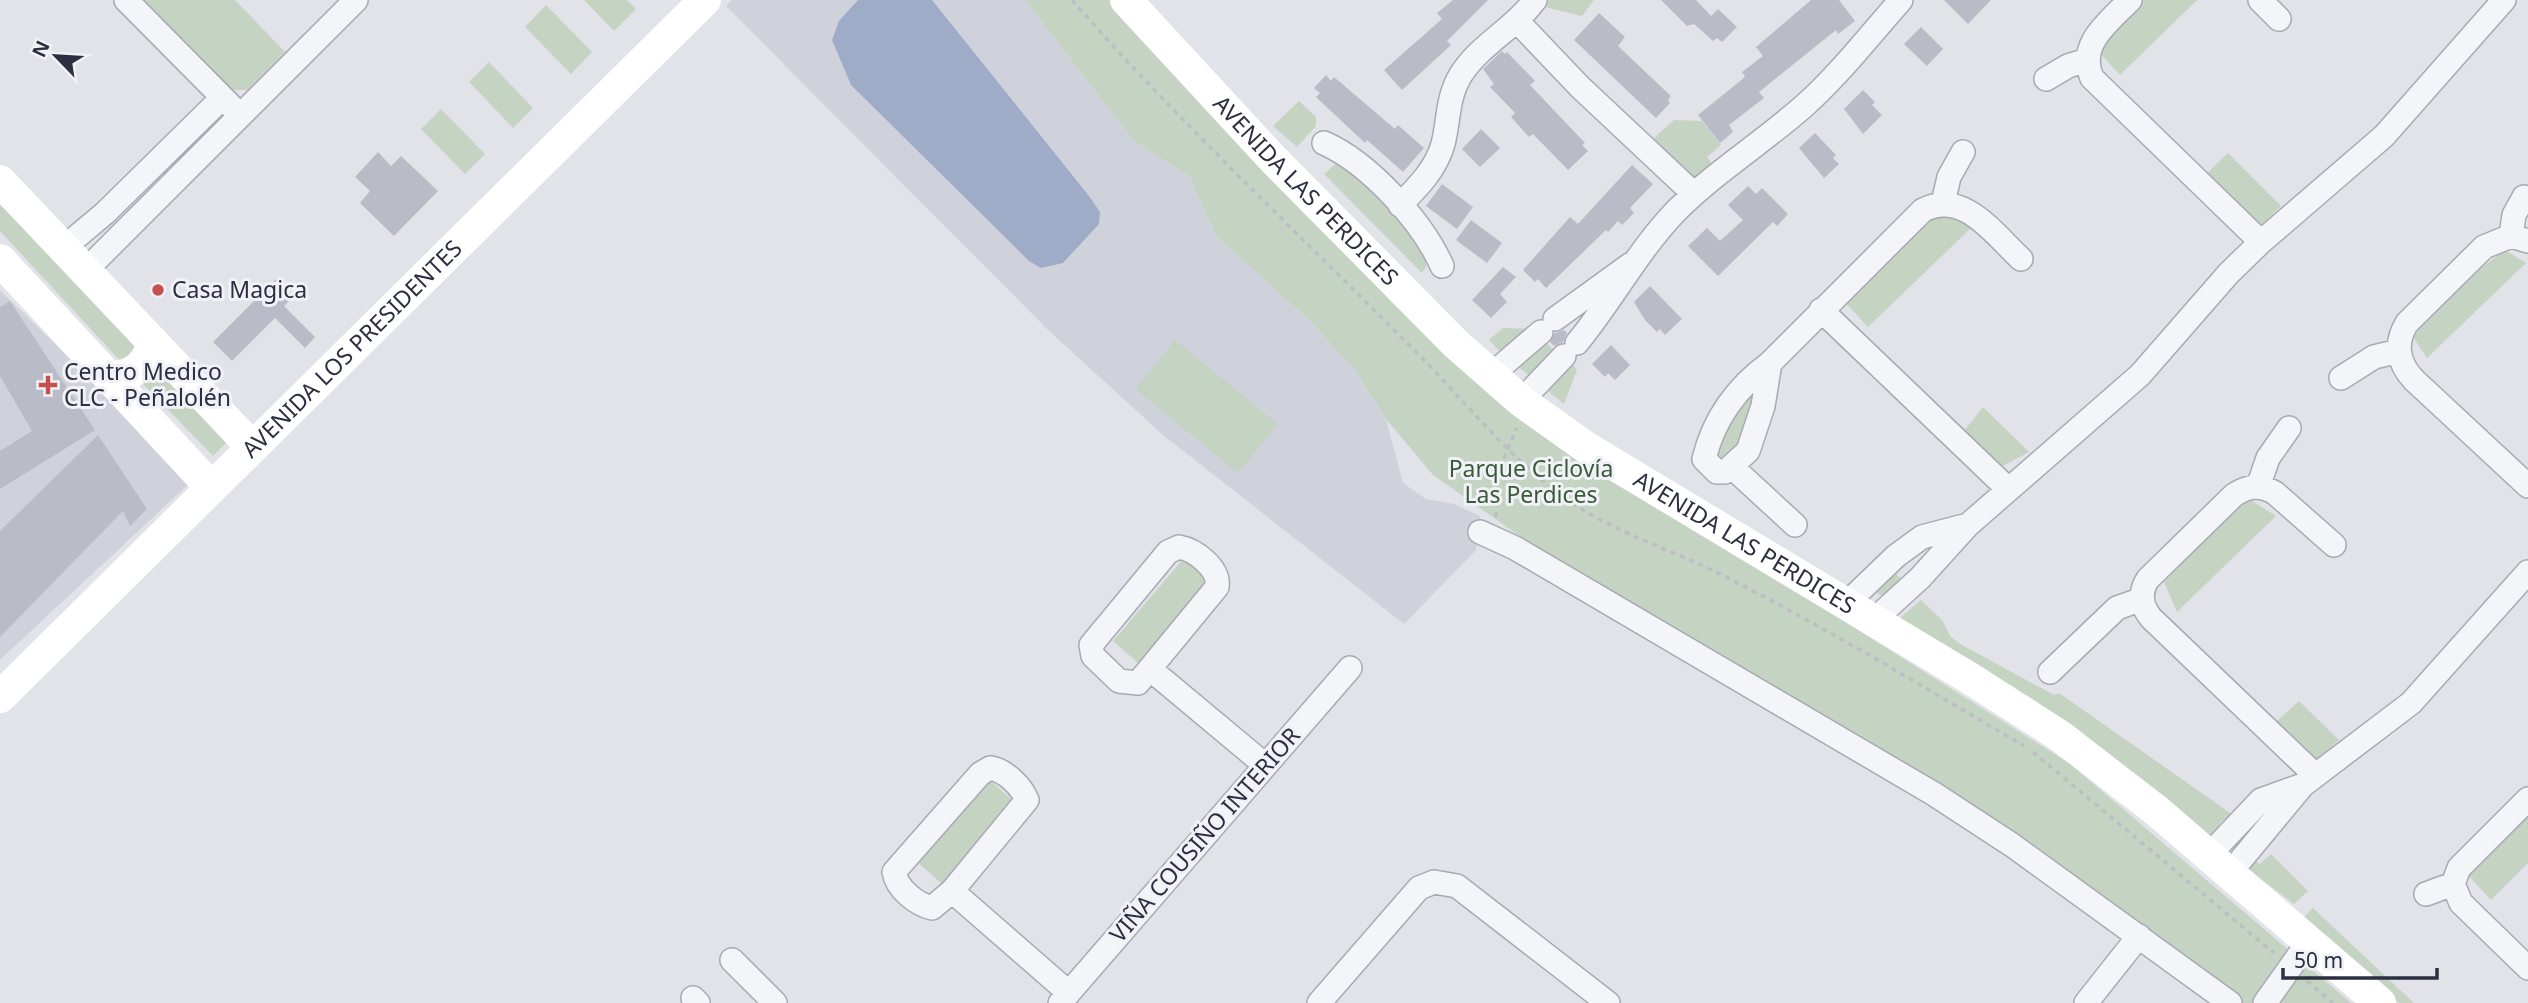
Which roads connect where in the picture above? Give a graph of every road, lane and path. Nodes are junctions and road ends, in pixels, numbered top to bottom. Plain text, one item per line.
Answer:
1 (126, 0) edge
2 (356, 0) edge
3 (705, 0) edge
4 (1126, 0) edge
5 (1535, 0) edge
6 (1900, 0) edge
7 (2130, 0) edge
8 (2260, 0) edge
9 (2504, 0) edge
10 (2279, 19) dead end
11 (1518, 22) junction
12 (2087, 60) junction
13 (2046, 79) dead end
14 (222, 98) junction
15 (239, 115) junction
16 (1324, 143) dead end
17 (1963, 152) dead end
18 (0, 181) edge
19 (1694, 194) junction
20 (2524, 197) dead end
21 (1943, 203) junction
22 (1400, 205) junction
23 (2519, 239) edge
24 (2261, 242) junction
25 (62, 248) junction
26 (2021, 259) dead end
27 (0, 260) edge
28 (1631, 264) junction
29 (1442, 266) dead end
30 (85, 271) junction
31 (1821, 310) junction
32 (153, 342) junction
33 (2399, 351) junction
34 (1770, 363) junction
35 (1490, 376) junction
36 (110, 377) junction
37 (2341, 378) dead end
38 (1521, 401) junction
39 (2290, 428) dead end
40 (252, 447) junction
41 (1732, 467) junction
42 (2528, 486) edge
43 (211, 487) junction
44 (2258, 487) junction
45 (2008, 489) junction
46 (1795, 525) dead end
47 (1968, 525) junction
48 (1489, 536) joint
49 (2334, 545) dead end
50 (2528, 572) edge
51 (2142, 599) junction
52 (1847, 603) junction
53 (1874, 620) junction
54 (1350, 667) dead end
55 (1150, 669) junction
56 (2050, 672) dead end
57 (0, 697) edge
58 (1265, 765) junction
59 (2308, 780) junction
60 (2528, 799) edge
61 (2228, 860) junction
62 (2452, 884) junction
63 (952, 891) junction
64 (2426, 894) dead end
65 (2139, 936) junction
66 (2309, 941) junction
67 (732, 960) dead end
68 (2528, 968) edge
69 (1064, 998) edge
70 (775, 1003) edge
71 (1319, 1003) edge
72 (1608, 1003) edge
73 (2086, 1003) edge
74 (2230, 1003) edge
75 (2264, 1003) edge
76 (2381, 1003) edge

1 - 14 street
2 - 15 street
3 - 40 street, AVENIDA LOS PRESIDENTES
4 - 35 street, AVENIDA LAS PERDICES
5 - 11 street
6 - 19 street
7 - 12 street
8 - 10 street
9 - 24 street
11 - 19 street
11 - 22 street
12 - 13 street
12 - 24 street
14 - 15 street
14 - 25 street
15 - 30 street
16 - 22 street
17 - 21 street
18 - 25 street
19 - 28 street
20 - 23 street
21 - 26 street
21 - 31 street
22 - 29 street
23 - 33 street
24 - 45 street
25 - 30 street
27 - 36 street
28 - 35 street
28 - 38 street
30 - 32 street
31 - 34 street
31 - 45 street
32 - 36 street
32 - 40 street
33 - 37 street
33 - 42 street
34 - 41 street
34 - 41 street
35 - 38 street, AVENIDA LAS PERDICES
36 - 43 street
38 - 48 path
38 - 52 street, AVENIDA LAS PERDICES
39 - 44 street
40 - 43 street, AVENIDA LOS PRESIDENTES
41 - 46 street
43 - 57 street, AVENIDA LOS PRESIDENTES
44 - 49 street
44 - 51 street
45 - 47 street
47 - 52 street
47 - 53 street
48 - 65 street
50 - 59 street
51 - 56 street
51 - 59 street
52 - 53 street, AVENIDA LAS PERDICES
53 - 61 street, AVENIDA LAS PERDICES
54 - 58 street, VIÑA COUSIÑO INTERIOR
55 - 55 street
55 - 58 street
58 - 69 street, VIÑA COUSIÑO INTERIOR
59 - 61 street
59 - 61 street
60 - 62 street
61 - 66 street, AVENIDA LAS PERDICES
62 - 64 street
62 - 68 street
63 - 63 street
63 - 69 street
65 - 73 street
65 - 74 street
66 - 75 street
66 - 76 street, AVENIDA LAS PERDICES
67 - 70 street
71 - 72 street

